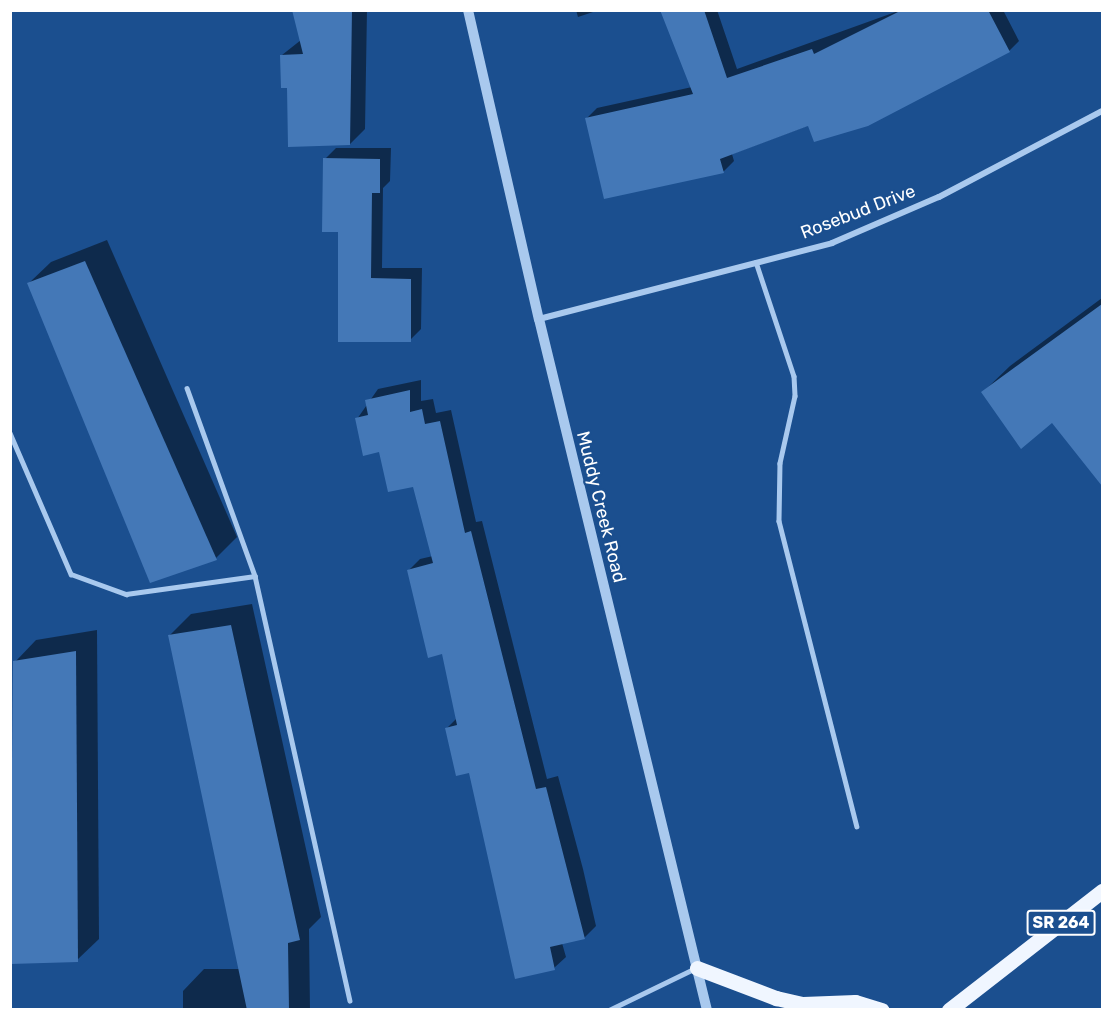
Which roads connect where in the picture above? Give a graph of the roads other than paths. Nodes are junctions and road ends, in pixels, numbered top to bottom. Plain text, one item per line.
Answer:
1 (468, 10) edge
2 (1102, 111) edge
3 (756, 262) junction
4 (539, 320) junction
5 (188, 388) dead end
6 (10, 433) edge
7 (255, 576) junction
8 (857, 826) dead end
9 (1102, 893) edge
10 (697, 968) junction
11 (350, 1001) dead end
12 (609, 1010) edge
13 (707, 1010) edge
14 (882, 1010) edge
15 (949, 1010) edge

1 - 4 street, Muddy Creek Road
2 - 3 street, Rosebud Drive
3 - 4 street, Rosebud Drive
3 - 8 lane
4 - 10 street, Muddy Creek Road
5 - 7 lane
6 - 7 lane
7 - 11 lane
9 - 15 main road, SR 264
10 - 12 lane
10 - 13 street, Muddy Creek Road
10 - 14 main road

